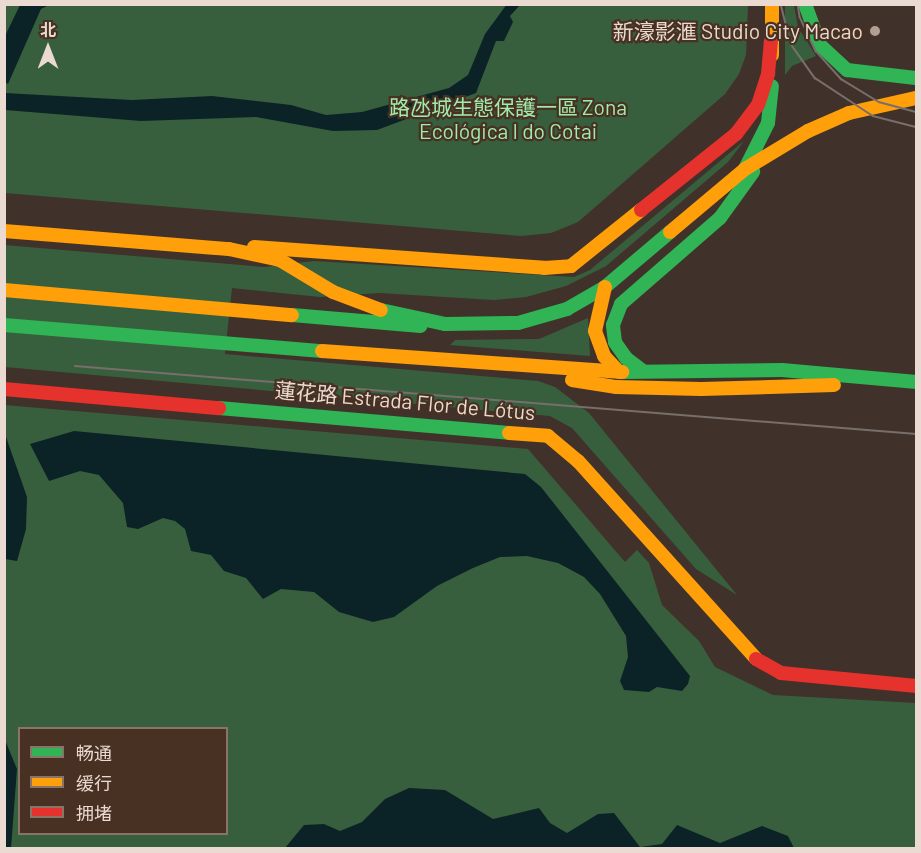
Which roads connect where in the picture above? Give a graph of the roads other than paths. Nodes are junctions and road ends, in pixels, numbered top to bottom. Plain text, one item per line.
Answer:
1 (772, 4) edge
2 (805, 4) edge
3 (771, 41) junction
4 (916, 78) edge
5 (912, 98) edge
6 (761, 158) junction
7 (745, 169) junction
8 (4, 231) edge
9 (209, 245) junction
10 (605, 287) junction
11 (4, 290) edge
12 (445, 324) junction
13 (4, 325) edge
14 (492, 366) junction
15 (644, 371) junction
16 (619, 372) junction
17 (886, 380) junction
18 (916, 382) edge
19 (4, 389) edge
20 (916, 686) edge

1 - 3 main road
2 - 4 main road
3 - 7 main road
3 - 9 main road
5 - 6 main road
6 - 7 main road
6 - 15 main road
7 - 10 main road
8 - 9 main road
9 - 12 main road
10 - 12 main road
10 - 16 main road
11 - 12 main road
13 - 14 main road
14 - 16 main road
14 - 17 main road
15 - 16 main road
15 - 17 main road
17 - 18 main road
19 - 20 main road, 蓮花路 Estrada Flor de Lótus

